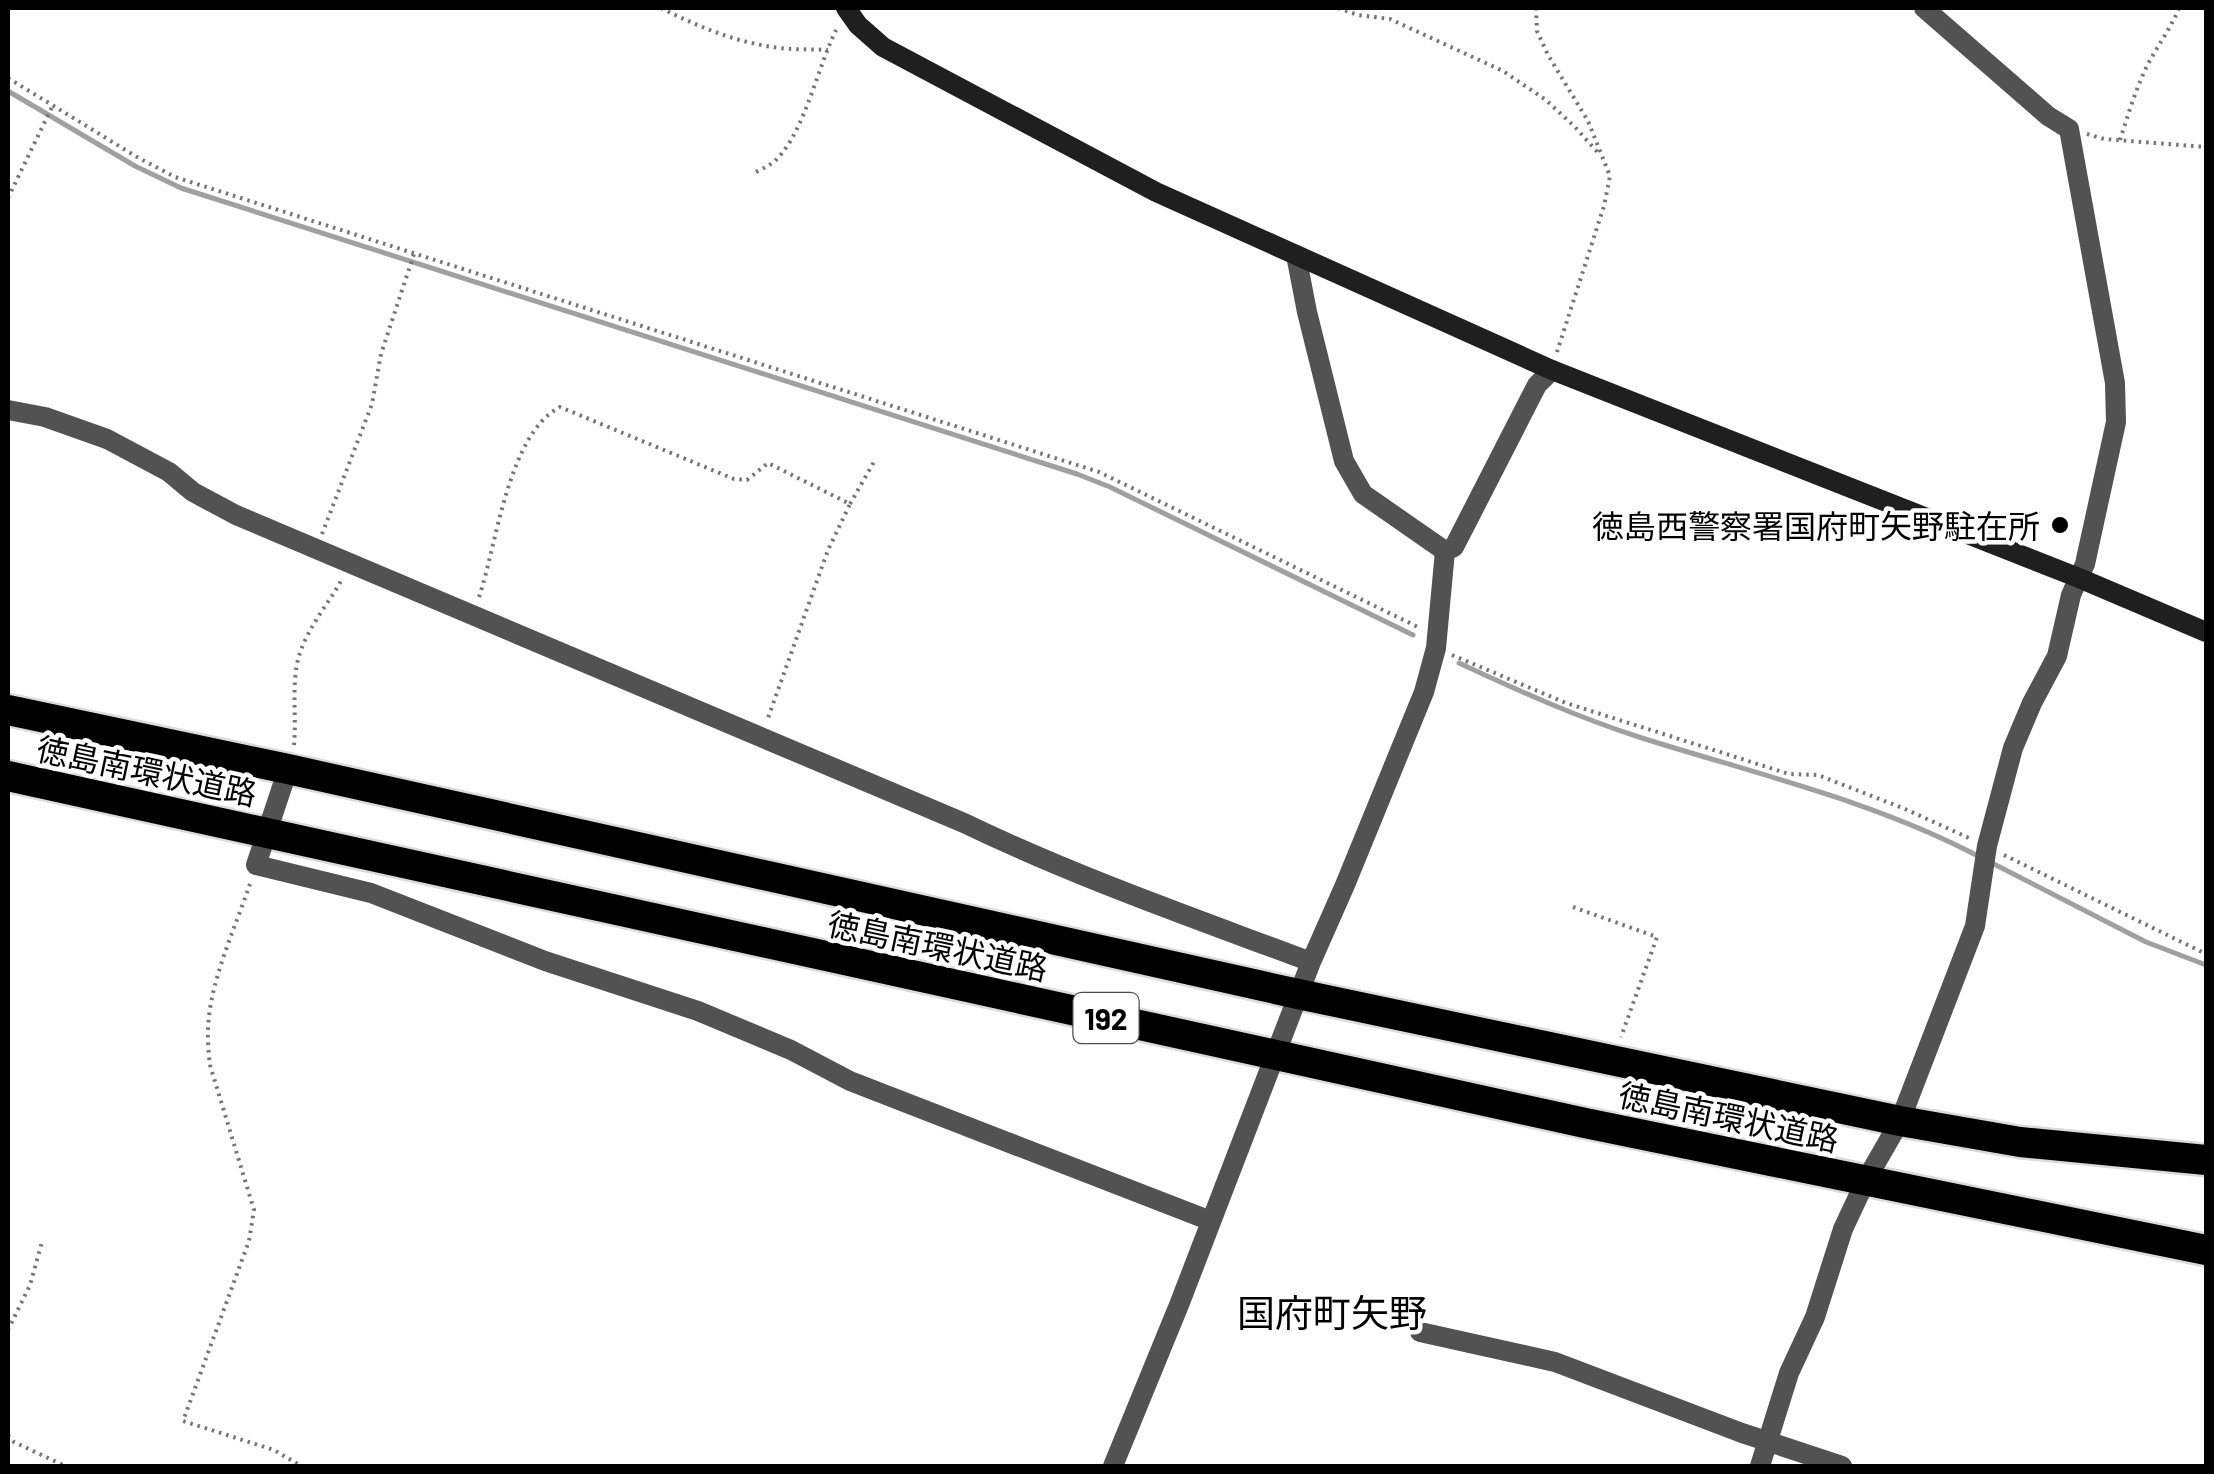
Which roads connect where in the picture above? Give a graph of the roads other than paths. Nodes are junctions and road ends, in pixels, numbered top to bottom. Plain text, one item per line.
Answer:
1 (847, 8) edge
2 (1924, 8) edge
3 (1296, 255) junction
4 (1552, 370) junction
5 (8, 410) edge
6 (1445, 551) junction
7 (2079, 578) junction
8 (2206, 632) edge
9 (8, 710) edge
10 (288, 769) junction
11 (8, 776) edge
12 (267, 832) junction
13 (1310, 962) junction
14 (1298, 994) junction
15 (1274, 1055) junction
16 (1900, 1121) junction
17 (2206, 1160) edge
18 (1866, 1180) junction
19 (1211, 1221) junction
20 (2206, 1250) edge
21 (1420, 1332) dead end
22 (1768, 1442) junction
23 (1112, 1466) edge
24 (1760, 1466) edge
25 (1842, 1466) edge

1 - 3 street
2 - 7 street
3 - 4 street
3 - 6 street
4 - 6 street
4 - 7 street
5 - 13 street
6 - 13 street
7 - 8 street
7 - 16 street
9 - 10 highway, 徳島南環状道路 / 192
10 - 12 street
10 - 14 highway, 徳島南環状道路 / 192
11 - 12 highway, 徳島南環状道路 / 192
12 - 15 highway, 徳島南環状道路 / 192
12 - 19 street
13 - 14 street
14 - 15 street
14 - 16 highway, 徳島南環状道路 / 192
15 - 18 highway, 徳島南環状道路 / 192
15 - 19 street
16 - 17 highway, 徳島南環状道路 / 192
16 - 18 street
18 - 20 highway, 徳島南環状道路 / 192
18 - 22 street
19 - 23 street
21 - 22 street
22 - 24 street
22 - 25 street

